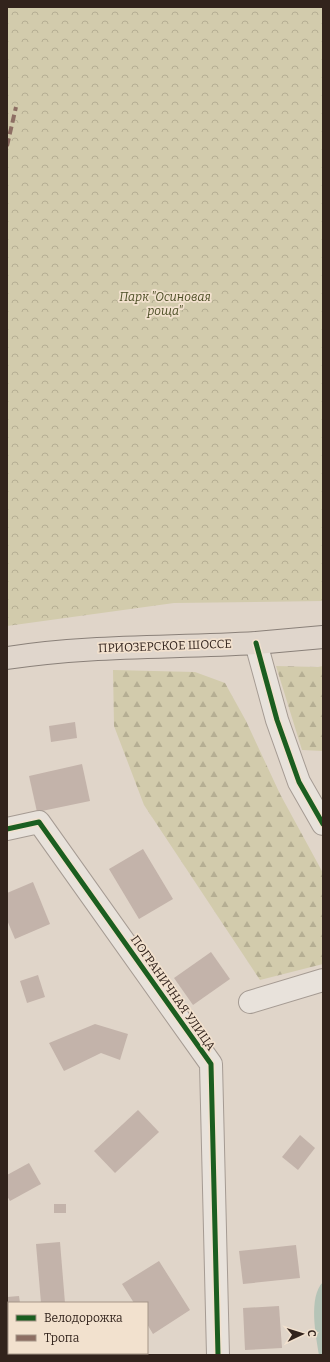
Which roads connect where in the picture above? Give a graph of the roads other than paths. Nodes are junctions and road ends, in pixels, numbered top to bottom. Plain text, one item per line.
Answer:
1 (323, 637) edge
2 (256, 643) junction
3 (7, 658) edge
4 (323, 824) edge
5 (7, 829) edge
6 (323, 980) edge
7 (250, 1002) dead end
8 (218, 1355) edge

1 - 2 main road, ПРИОЗЕРСКОЕ ШОССЕ
2 - 3 main road, ПРИОЗЕРСКОЕ ШОССЕ
2 - 4 street
5 - 8 street, ПОГРАНИЧНАЯ УЛИЦА
6 - 7 street

